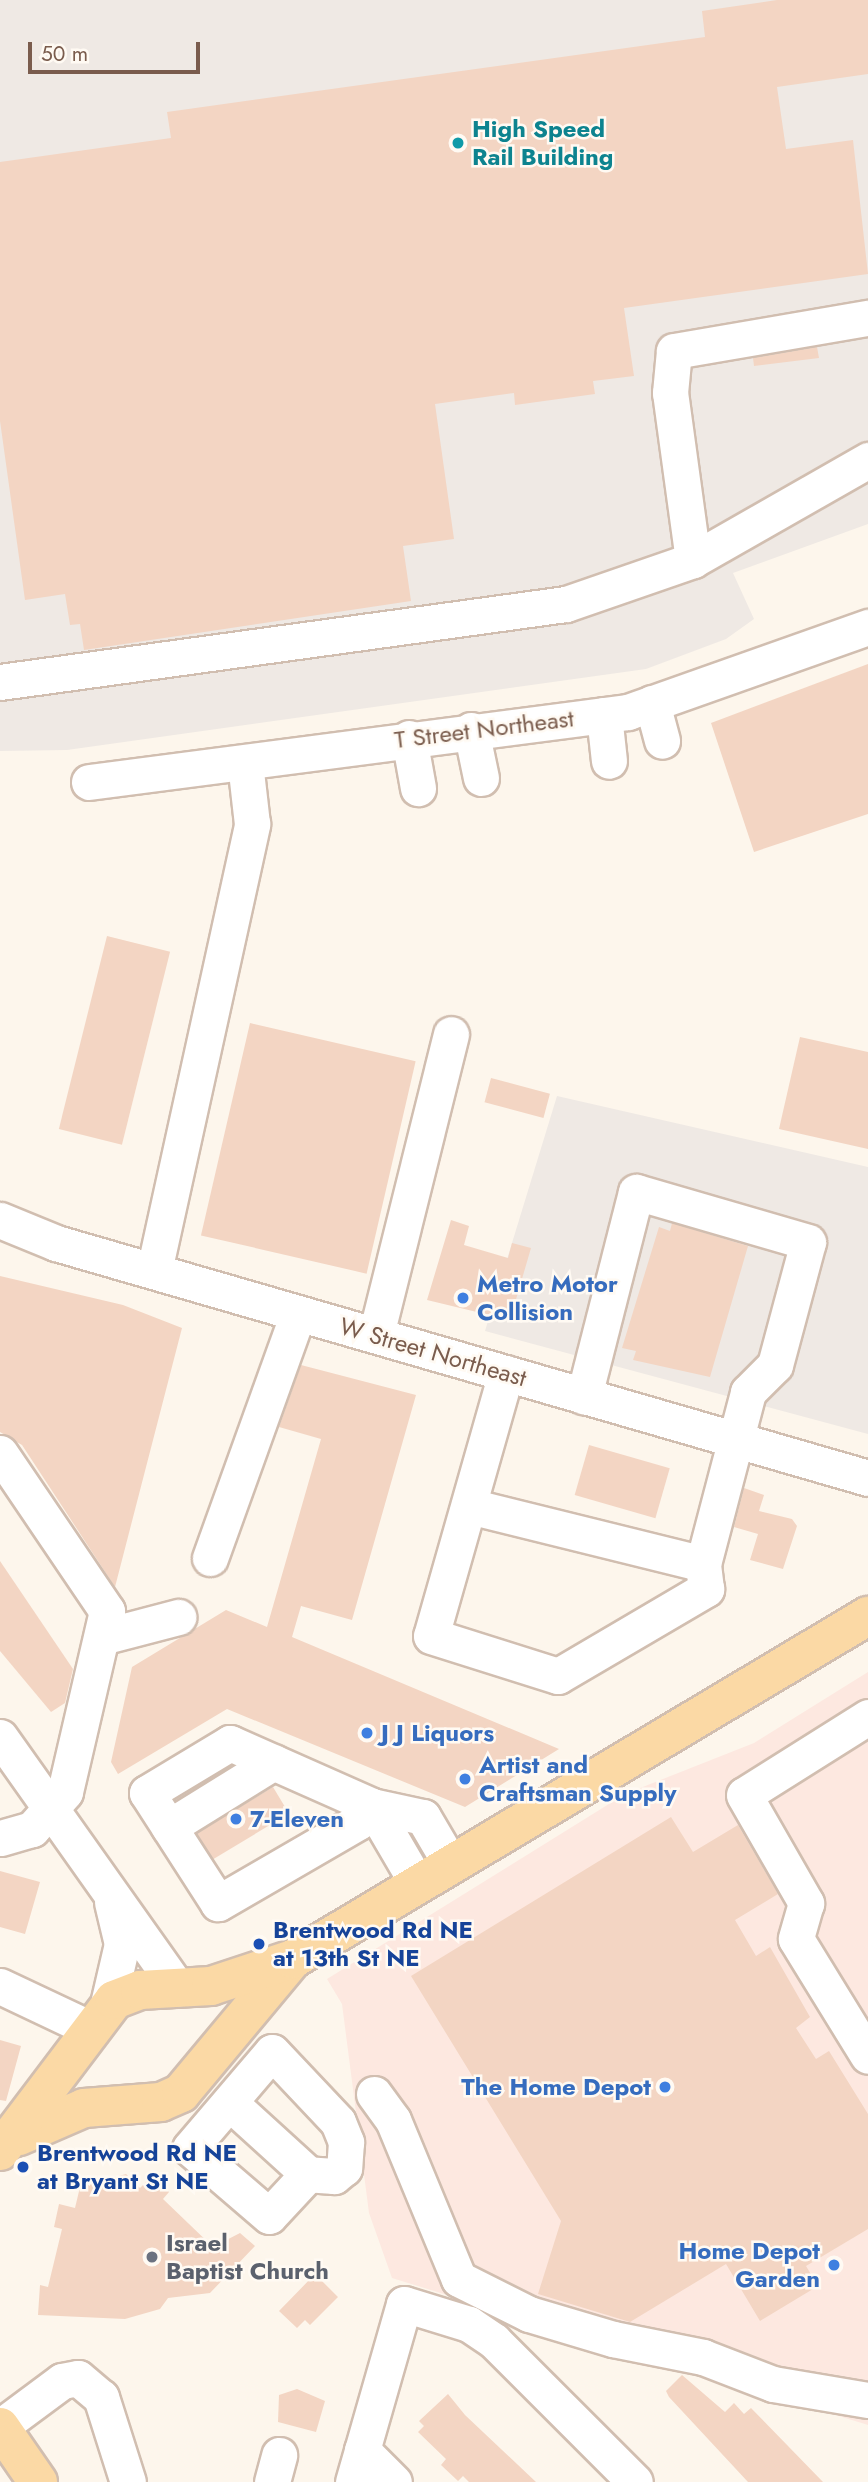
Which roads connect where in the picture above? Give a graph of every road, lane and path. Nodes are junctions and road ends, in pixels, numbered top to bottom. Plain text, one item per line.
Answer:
1 (868, 318) edge
2 (868, 460) edge
3 (693, 560) junction
4 (868, 627) edge
5 (0, 682) edge
6 (652, 703) junction
7 (604, 715) junction
8 (471, 730) junction
9 (409, 738) junction
10 (662, 741) dead end
11 (609, 761) dead end
12 (245, 763) junction
13 (481, 778) dead end
14 (89, 782) dead end
15 (418, 788) dead end
16 (451, 1034) dead end
17 (0, 1220) edge
18 (154, 1271) junction
19 (298, 1313) junction
20 (376, 1335) junction
21 (506, 1373) junction
22 (584, 1395) junction
23 (735, 1439) junction
24 (0, 1453) edge
25 (868, 1478) edge
26 (469, 1506) junction
27 (210, 1558) dead end
28 (703, 1564) junction
29 (868, 1616) edge
30 (178, 1617) dead end
31 (102, 1637) junction
32 (868, 1717) edge
33 (0, 1737) edge
34 (372, 1806) junction
35 (51, 1814) junction
36 (0, 1838) edge
37 (450, 1863) junction
38 (417, 1883) junction
39 (109, 1895) junction
40 (293, 1959) junction
41 (0, 1986) edge
42 (182, 1988) junction
43 (91, 2029) junction
44 (212, 2054) junction
45 (868, 2056) edge
46 (374, 2094) dead end
47 (236, 2095) junction
48 (115, 2103) junction
49 (6, 2145) edge
50 (308, 2174) junction
51 (868, 2400) edge
52 (0, 2427) edge
53 (358, 2466) edge
54 (28, 2479) edge
55 (128, 2482) edge
56 (394, 2482) edge
57 (635, 2482) edge

1 - 3 street
2 - 3 street
3 - 5 street
4 - 6 street, T Street Northeast
6 - 7 street, T Street Northeast
6 - 10 street
7 - 8 street, T Street Northeast
7 - 11 street
8 - 9 street, T Street Northeast
8 - 13 street
9 - 12 street, T Street Northeast
9 - 15 street
12 - 14 street, T Street Northeast
12 - 18 street
16 - 20 street
17 - 18 street, W Street Northeast
18 - 19 street, W Street Northeast
19 - 20 street, W Street Northeast
19 - 27 street
20 - 21 street, W Street Northeast
21 - 22 street, W Street Northeast
21 - 26 street
22 - 23 street, W Street Northeast
22 - 23 street
23 - 25 street, W Street Northeast
23 - 28 street
24 - 31 street
26 - 28 street
26 - 28 street
29 - 37 main road
30 - 31 street
31 - 35 street
32 - 45 street
33 - 35 street
34 - 34 street
34 - 37 street
34 - 38 street
35 - 36 street
35 - 39 street
37 - 38 main road
38 - 40 main road
39 - 42 street
39 - 43 street
40 - 42 main road
40 - 44 main road
41 - 43 street
42 - 43 main road
42 - 44 main road
43 - 48 main road
43 - 49 main road
44 - 47 street
44 - 48 main road
46 - 51 street
47 - 50 street
47 - 50 street
47 - 50 street
48 - 49 main road
52 - 54 main road
52 - 55 street
53 - 56 street
53 - 57 street

